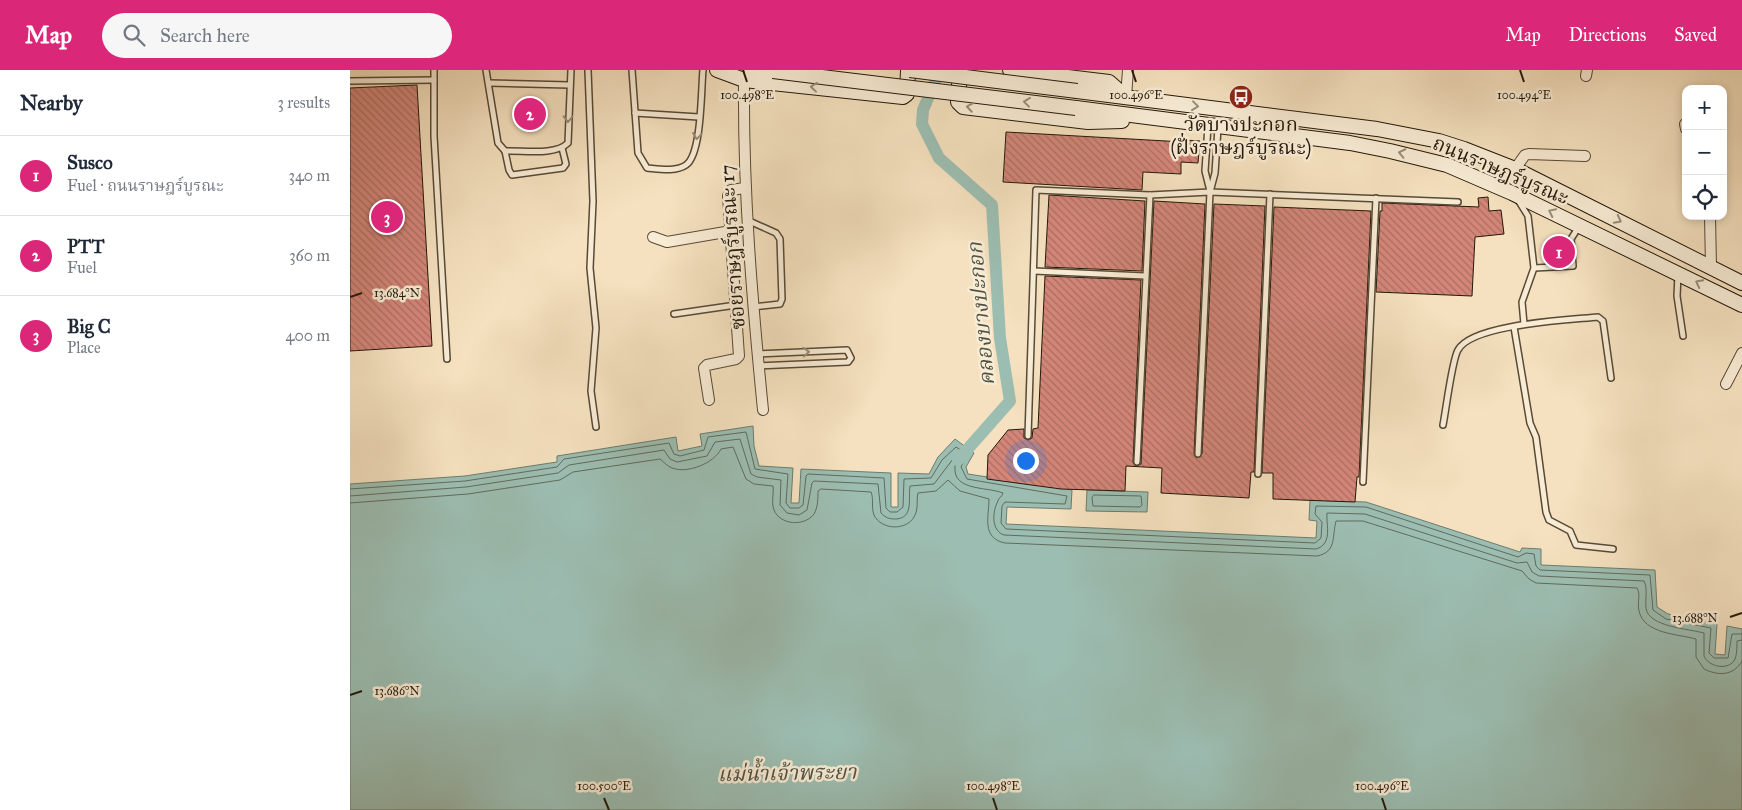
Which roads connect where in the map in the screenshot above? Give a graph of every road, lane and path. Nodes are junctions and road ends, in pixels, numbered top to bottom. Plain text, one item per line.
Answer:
1 (434, 70) edge
2 (486, 70) edge
3 (570, 70) edge
4 (588, 70) edge
5 (632, 70) edge
6 (703, 70) edge
7 (717, 70) edge
8 (909, 70) edge
9 (960, 70) edge
10 (1010, 70) edge
11 (1128, 70) edge
12 (748, 75) edge
13 (434, 80) junction
14 (350, 81) edge
15 (489, 83) junction
16 (569, 85) junction
17 (1126, 97) junction
18 (635, 113) junction
19 (699, 117) junction
20 (1158, 119) junction
21 (1213, 127) junction
22 (562, 148) junction
23 (505, 151) junction
24 (1585, 156) dead end
25 (1515, 169) junction
26 (745, 188) junction
27 (1210, 192) junction
28 (1512, 193) junction
29 (1270, 194) junction
30 (1150, 195) junction
31 (1376, 198) junction
32 (1458, 202) dead end
33 (747, 219) junction
34 (1710, 220) edge
35 (1580, 225) junction
36 (731, 231) junction
37 (654, 238) dead end
38 (1711, 267) junction
39 (1534, 268) junction
40 (1034, 272) junction
41 (1678, 272) junction
42 (1145, 276) junction
43 (1742, 283) edge
44 (737, 305) junction
45 (1742, 305) edge
46 (753, 306) junction
47 (674, 314) dead end
48 (1524, 324) junction
49 (1514, 327) junction
50 (1683, 336) dead end
51 (1742, 353) edge
52 (758, 354) junction
53 (447, 359) dead end
54 (759, 366) junction
55 (1611, 378) dead end
56 (1726, 384) dead end
57 (709, 400) dead end
58 (763, 410) dead end
59 (1443, 425) dead end
60 (596, 427) dead end
61 (1028, 436) dead end
62 (1198, 454) dead end
63 (1137, 462) dead end
64 (1258, 474) dead end
65 (1363, 482) dead end
66 (1613, 549) dead end

1 - 13 lane
2 - 15 lane
3 - 16 lane
4 - 60 lane
5 - 18 lane
6 - 19 lane
7 - 12 main road
8 -> 12 main road
8 - 17 main road, ถนนราษฎร์บูรณะ, bridge
20 -> 9 main road
10 - 17 main road
11 - 17 street
20 -> 12 main road, ถนนราษฎร์บูรณะ, bridge
12 - 26 street, ซอยราษฎร์บูรณะ 17
13 - 14 lane
13 - 53 lane
15 - 16 lane
15 - 23 lane
16 -> 22 lane
17 -> 25 main road, ถนนราษฎร์บูรณะ
18 - 19 lane
19 -> 18 lane
20 - 21 main road, ถนนราษฎร์บูรณะ
21 - 27 lane
21 - 27 lane
28 -> 21 main road, ถนนราษฎร์บูรณะ
22 - 23 lane
22 - 23 lane
24 - 25 street
25 -> 38 main road, ถนนราษฎร์บูรณะ
26 - 33 street, ซอยราษฎร์บูรณะ 17
26 - 36 street
27 - 29 lane
27 - 30 lane
27 - 62 lane
35 -> 28 main road, ถนนราษฎร์บูรณะ
28 - 39 lane
29 - 31 lane
29 - 64 lane
30 - 40 lane
30 - 42 lane
31 - 32 lane
31 - 65 lane
33 - 46 street, ซอยราษฎร์บูรณะ 17
33 - 46 lane
34 - 38 street
35 - 39 lane
35 - 41 main road, ถนนราษฎร์บูรณะ
36 - 37 street
36 - 44 street
38 - 43 main road, ถนนราษฎร์บูรณะ
39 - 48 lane
40 - 42 lane
40 - 61 lane
45 -> 41 main road, ถนนราษฎร์บูรณะ
41 - 50 lane
42 - 63 lane
44 - 47 lane
44 - 57 street
46 - 52 street, ซอยราษฎร์บูรณะ 17
48 - 49 lane
48 - 55 lane
49 - 59 lane
49 - 66 lane
51 - 56 street
52 - 54 street, ซอยราษฎร์บูรณะ 17
52 -> 54 lane
54 - 58 street, ซอยราษฎร์บูรณะ 17

